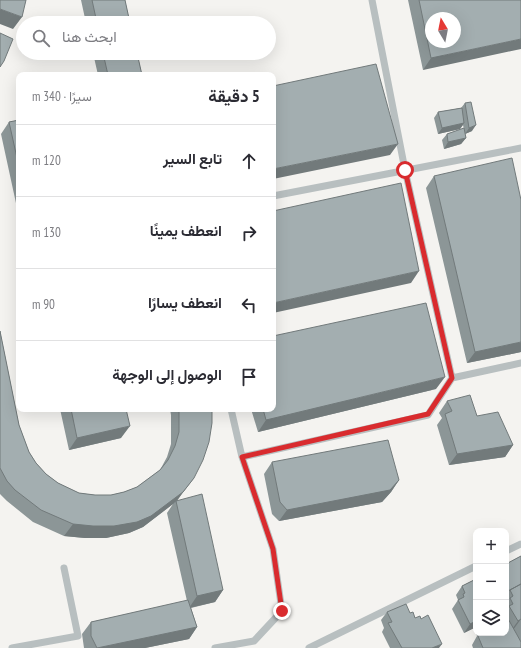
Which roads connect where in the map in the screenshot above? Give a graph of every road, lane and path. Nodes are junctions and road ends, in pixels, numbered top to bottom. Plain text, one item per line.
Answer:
1 (372, 0) edge
2 (521, 148) edge
3 (405, 170) junction
4 (276, 195) edge
5 (521, 363) edge
6 (452, 378) junction
7 (232, 412) edge
8 (242, 457) junction
9 (521, 544) edge
10 (509, 550) edge
11 (473, 567) edge
12 (64, 568) dead end
13 (12, 648) edge
14 (215, 648) edge
15 (309, 648) edge

1 - 3 street
2 - 3 street
3 - 4 street
3 - 6 street
5 - 6 street
6 - 8 street
7 - 8 street
8 - 14 street
9 - 10 street
11 - 15 street
12 - 13 street

